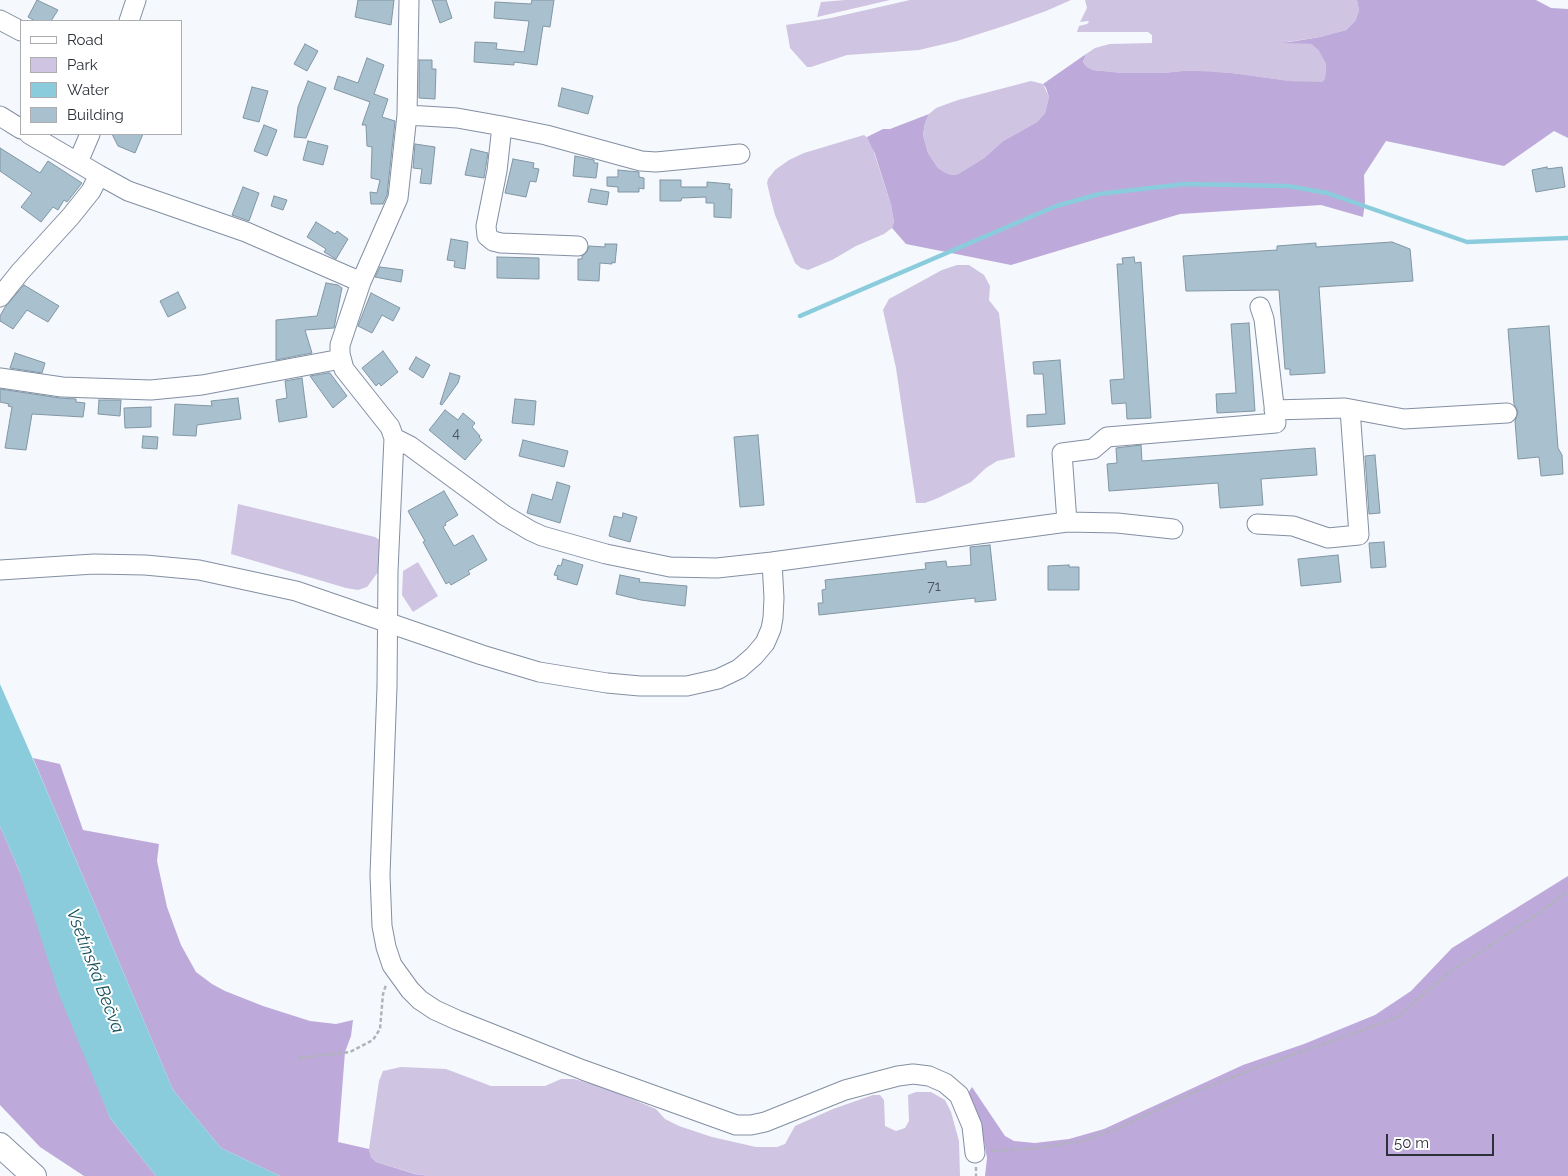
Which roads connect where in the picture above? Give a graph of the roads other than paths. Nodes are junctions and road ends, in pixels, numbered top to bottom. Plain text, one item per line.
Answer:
1 (136, 0) edge
2 (409, 0) edge
3 (0, 20) edge
4 (129, 20) edge
5 (20, 30) edge
6 (407, 115) junction
7 (0, 116) edge
8 (502, 126) junction
9 (20, 128) edge
10 (31, 135) edge
11 (90, 135) edge
12 (740, 154) dead end
13 (78, 162) junction
14 (99, 176) junction
15 (578, 246) dead end
16 (361, 282) junction
17 (0, 296) edge
18 (1260, 307) dead end
19 (340, 359) junction
20 (0, 378) edge
21 (1350, 409) junction
22 (1274, 410) junction
23 (1506, 413) dead end
24 (394, 438) junction
25 (1067, 522) junction
26 (1257, 524) dead end
27 (1173, 529) dead end
28 (772, 562) junction
29 (0, 570) edge
30 (386, 622) junction
31 (0, 1145) edge
32 (975, 1153) road end
33 (34, 1176) edge

1 - 4 street
2 - 6 street
3 - 5 street
6 - 8 street
6 - 16 street
7 - 9 street
8 - 12 street
8 - 15 street
10 - 13 street
11 - 13 street
13 - 14 street
14 - 16 street
14 - 17 street
16 - 19 street
18 - 22 street
19 - 20 street
19 - 24 street
21 - 22 street
21 - 23 street
21 - 26 street
22 - 25 street
24 - 28 street
24 - 30 street
25 - 27 street
25 - 28 street
28 - 30 street
29 - 30 street
30 - 32 street
31 - 33 main road

